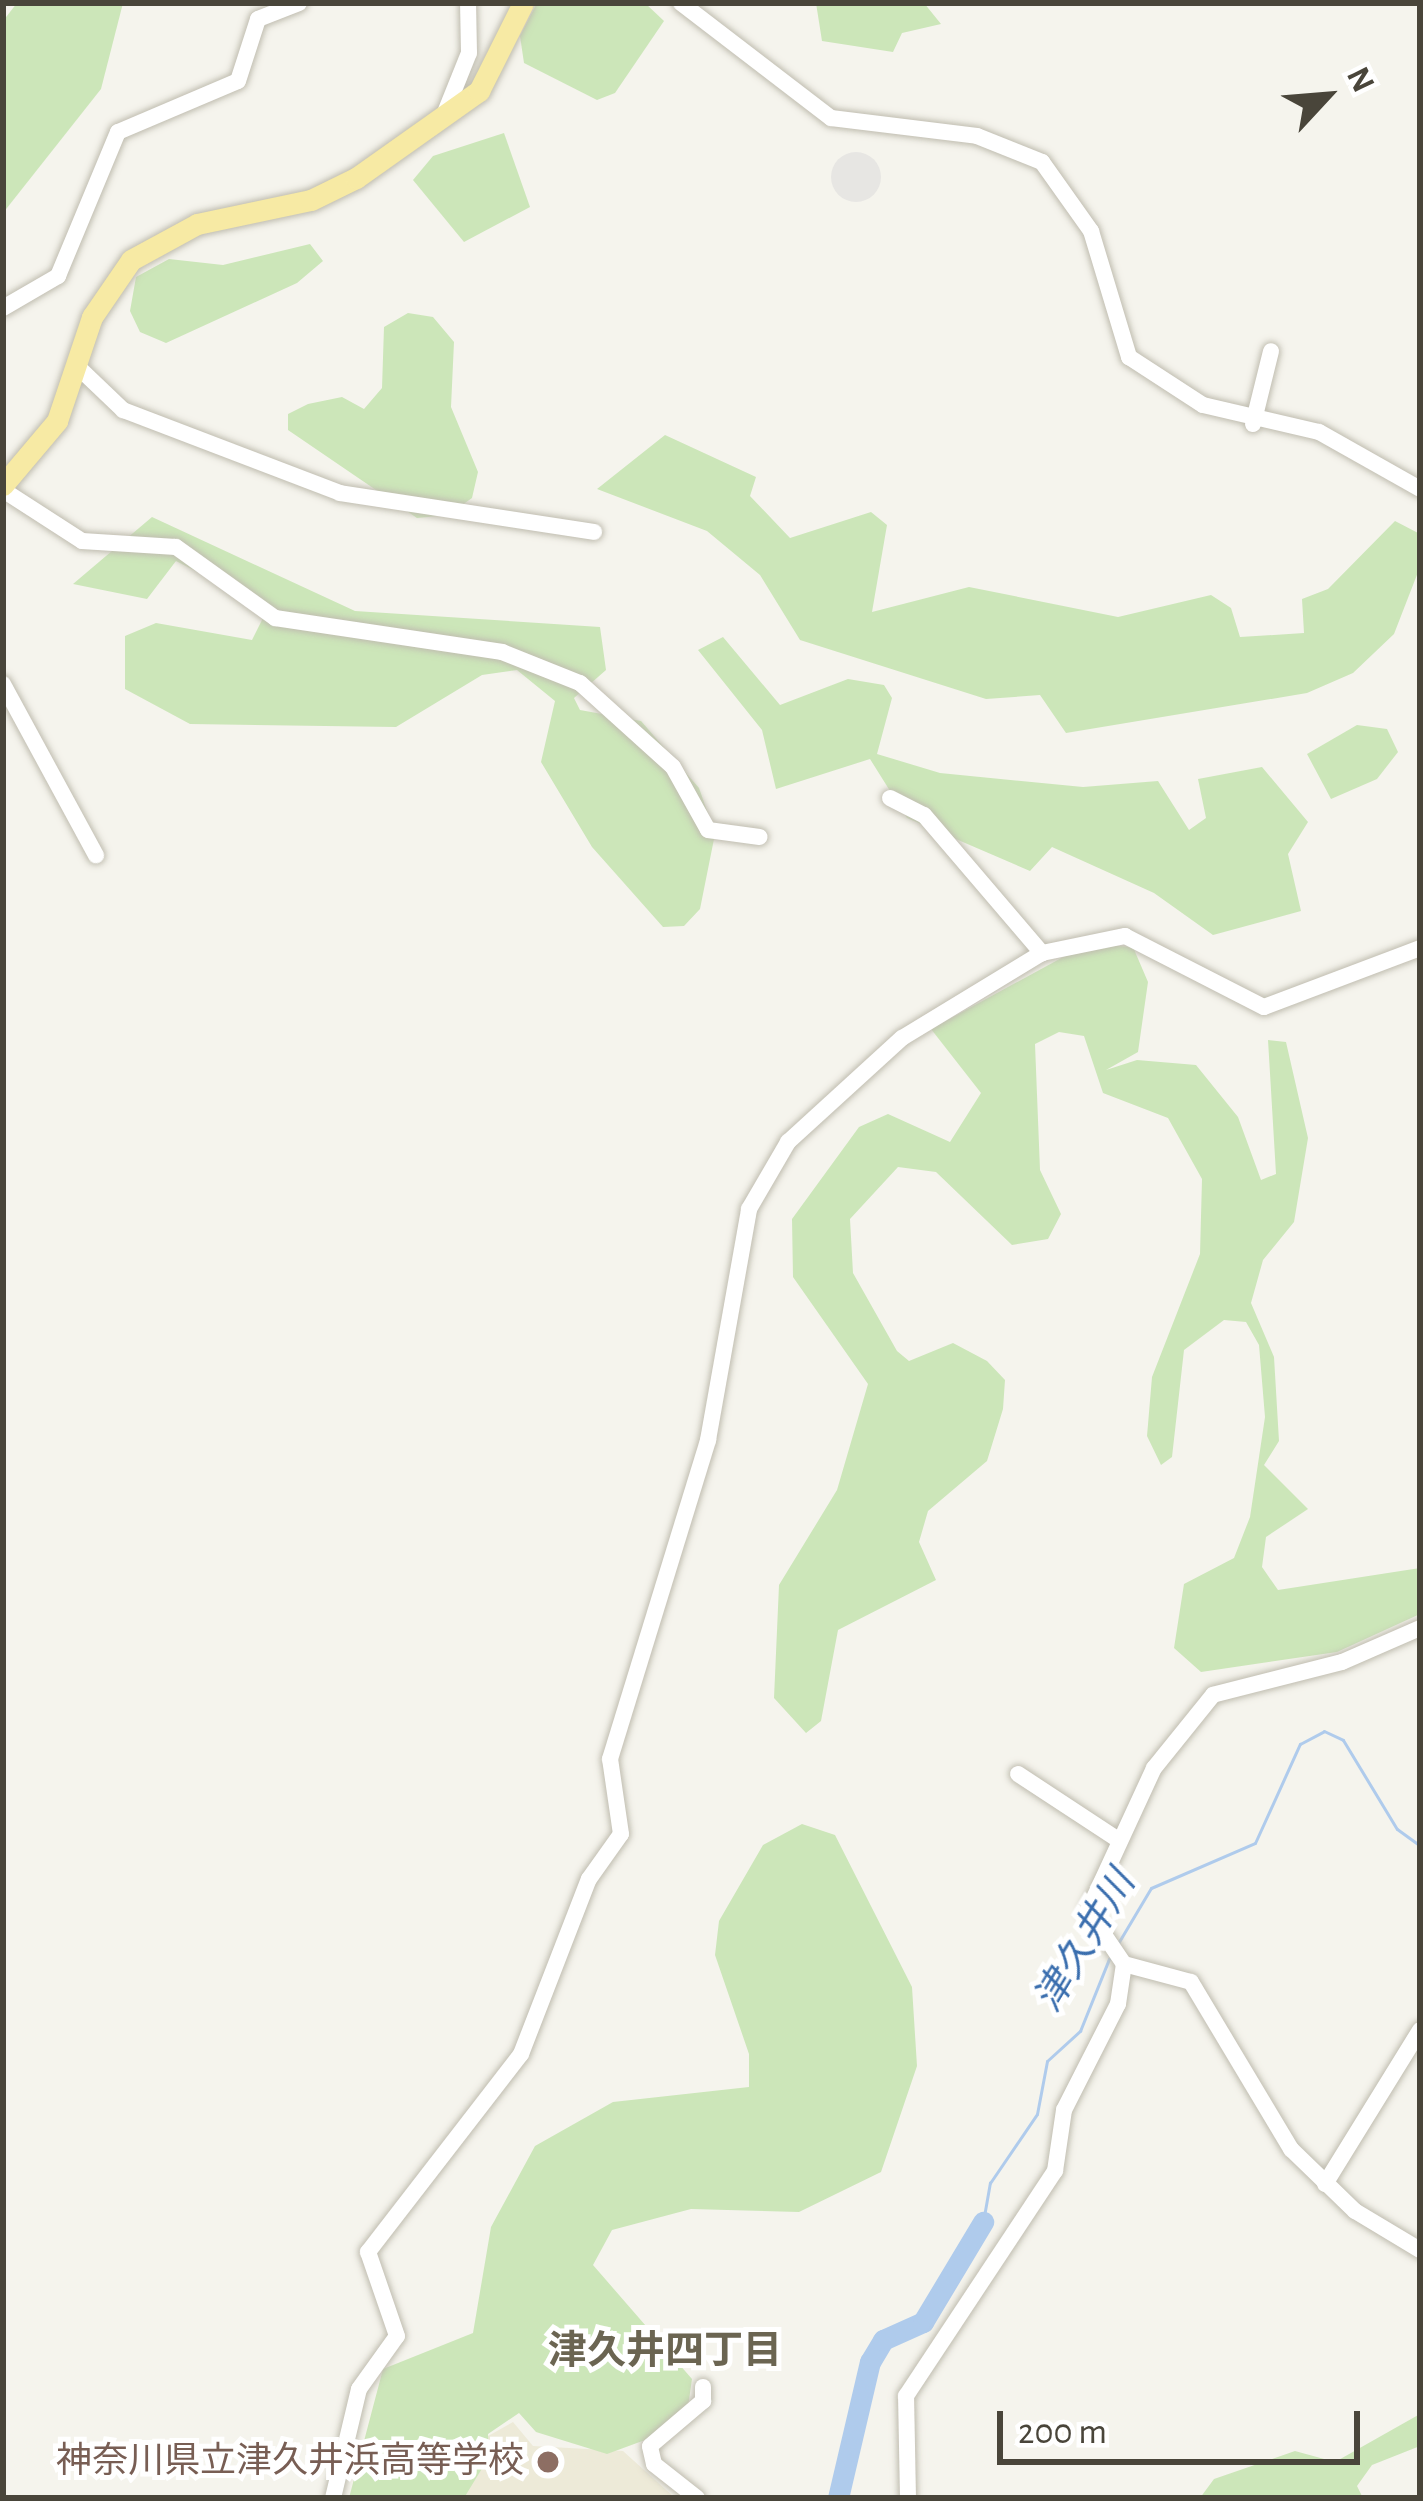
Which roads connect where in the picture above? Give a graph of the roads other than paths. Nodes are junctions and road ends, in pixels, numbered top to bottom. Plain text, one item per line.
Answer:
1 (299, 3) edge
2 (468, 3) edge
3 (523, 3) edge
4 (681, 3) edge
5 (442, 120) junction
6 (3, 308) edge
7 (1271, 351) dead end
8 (77, 366) junction
9 (1253, 424) junction
10 (3, 487) edge
11 (1420, 489) edge
12 (594, 532) dead end
13 (3, 684) edge
14 (890, 798) dead end
15 (760, 837) dead end
16 (97, 855) dead end
17 (1420, 948) edge
18 (1042, 953) junction
19 (1420, 1628) edge
20 (1018, 1774) dead end
21 (1114, 1837) junction
22 (1124, 1964) junction
23 (1420, 2030) edge
24 (1325, 2184) junction
25 (1420, 2250) edge
26 (703, 2387) dead end
27 (333, 2498) edge
28 (697, 2498) edge
29 (908, 2498) edge

1 - 6 street
2 - 5 street
3 - 5 main road
4 - 9 street
5 - 8 main road
7 - 9 street
8 - 10 main road
8 - 12 street
9 - 11 street
10 - 15 street
13 - 16 street
14 - 18 street
17 - 18 street
18 - 27 street
19 - 21 street
20 - 21 street
21 - 22 street
22 - 24 street
22 - 29 street
23 - 24 street
24 - 25 street
26 - 28 street

